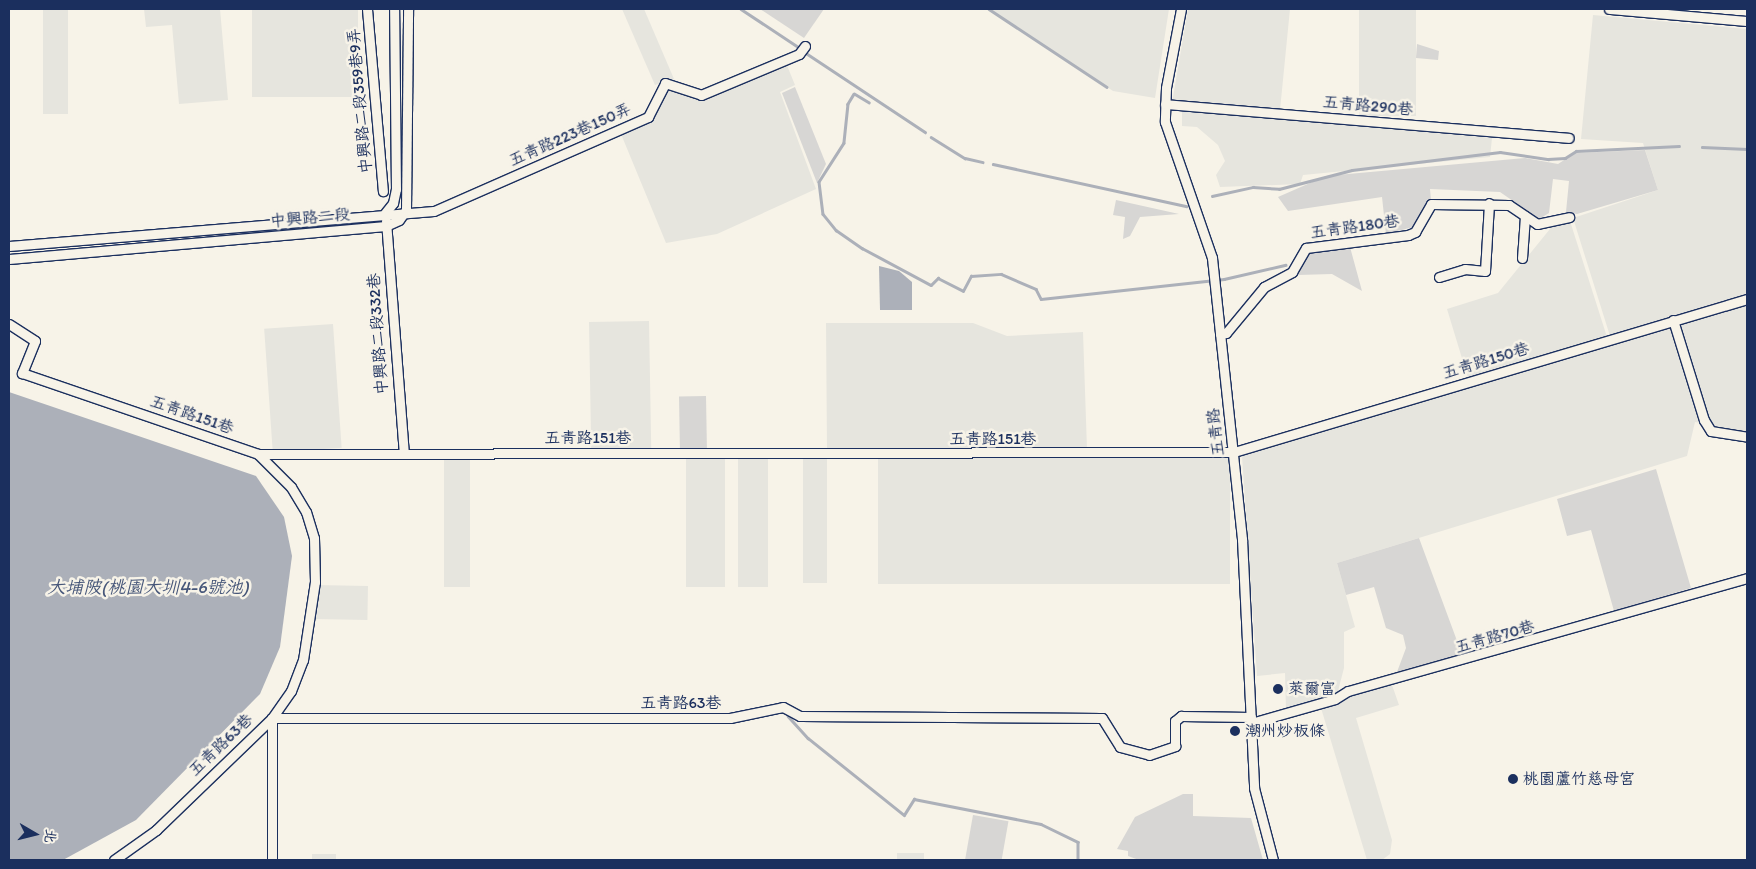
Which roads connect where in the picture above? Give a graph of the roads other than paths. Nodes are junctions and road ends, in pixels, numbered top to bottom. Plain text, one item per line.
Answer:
1 (367, 9) edge
2 (394, 9) edge
3 (408, 9) edge
4 (1181, 9) edge
5 (1609, 9) edge
6 (1747, 21) edge
7 (805, 46) dead end
8 (1165, 104) junction
9 (1569, 138) dead end
10 (382, 192) dead end
11 (1489, 203) junction
12 (406, 210) junction
13 (385, 213) junction
14 (1525, 216) junction
15 (1569, 216) dead end
16 (386, 226) junction
17 (121, 236) junction
18 (9, 246) edge
19 (122, 249) junction
20 (1522, 258) dead end
21 (9, 259) edge
22 (1440, 277) dead end
23 (1747, 299) edge
24 (1673, 320) junction
25 (9, 324) edge
26 (1220, 334) junction
27 (1747, 437) edge
28 (1234, 452) junction
29 (404, 453) junction
30 (258, 454) junction
31 (1747, 578) edge
32 (272, 718) junction
33 (1251, 720) junction
34 (114, 860) edge
35 (272, 860) edge
36 (1273, 860) edge

1 - 10 street, 中興路二段359巷9弄
2 - 13 street
3 - 12 street
4 - 8 street, 五青路
5 - 6 street
7 - 12 street, 五青路223巷150弄
8 - 9 street, 五青路290巷
8 - 26 street, 五青路
11 - 14 street, 五青路180巷
11 - 22 street
11 - 26 street, 五青路180巷
12 - 13 street, 中興路二段
12 - 16 street
13 - 16 street, 中興路二段332巷
13 - 17 street, 中興路二段
14 - 15 street, 五青路180巷
14 - 20 street
16 - 19 street, 中興路二段
16 - 29 street, 中興路二段332巷
17 - 18 street, 中興路二段
17 - 19 street
19 - 21 street, 中興路二段
23 - 24 street, 五青路150巷
24 - 27 street
24 - 28 street, 五青路150巷
25 - 30 street, 五青路151巷
26 - 28 street, 五青路
28 - 29 street, 五青路151巷
28 - 33 street, 五青路
29 - 30 street, 五青路151巷
30 - 32 street
31 - 33 street, 五青路70巷
32 - 33 street, 五青路63巷
32 - 34 street, 五青路63巷
32 - 35 street
33 - 36 street, 五青路

